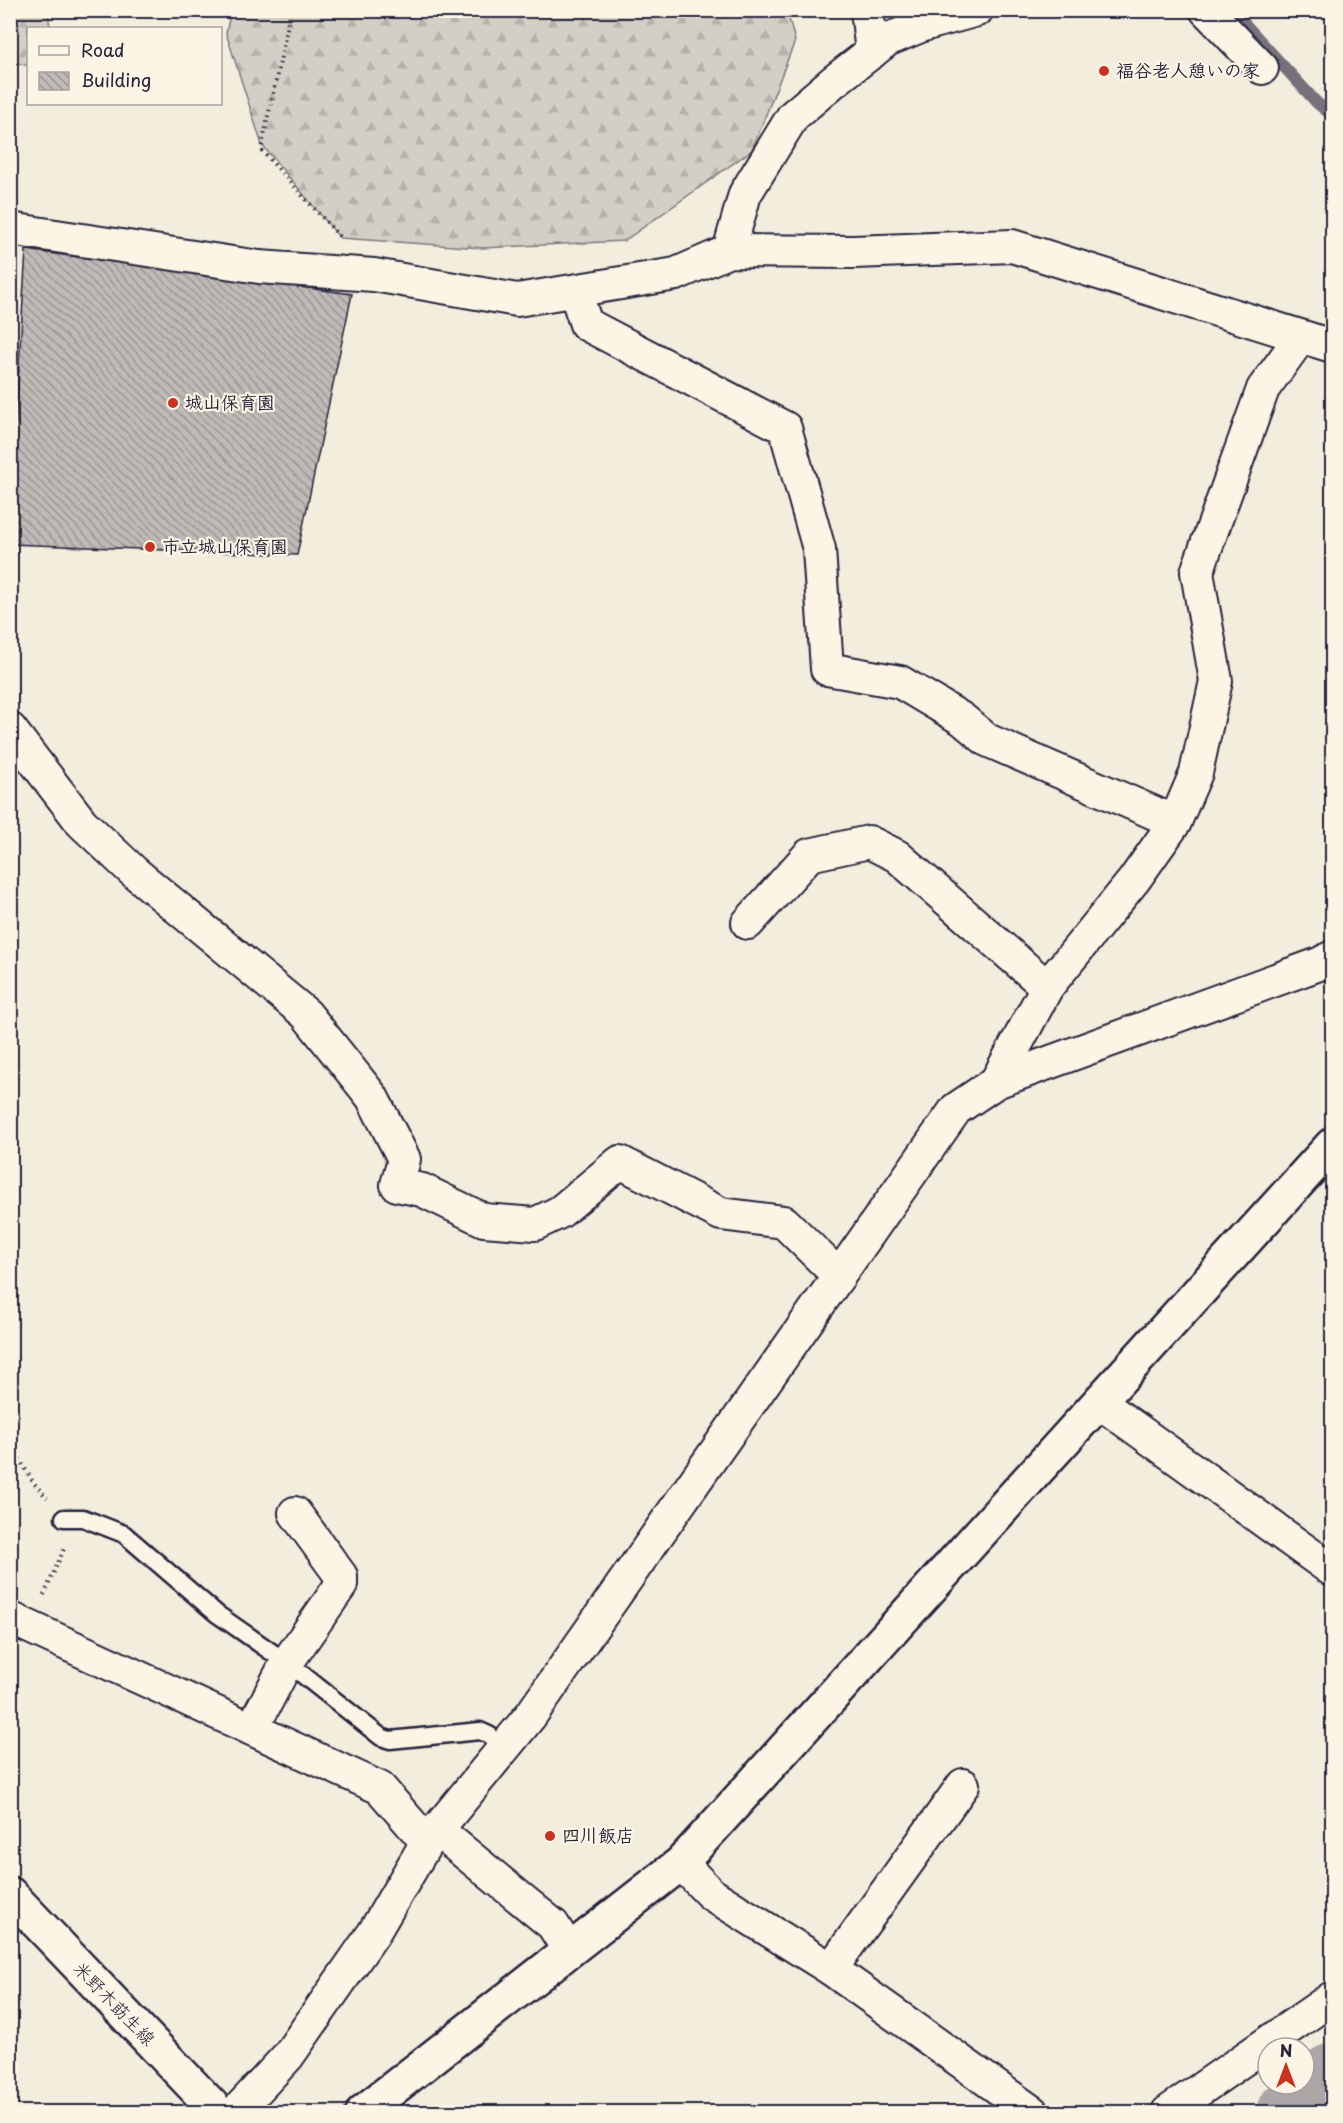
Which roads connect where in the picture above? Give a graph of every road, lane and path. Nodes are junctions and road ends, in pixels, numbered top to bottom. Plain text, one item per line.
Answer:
1 (291, 10) edge
2 (867, 10) edge
3 (977, 10) edge
4 (1206, 10) edge
5 (872, 52) junction
6 (1262, 68) dead end
7 (10, 229) edge
8 (729, 251) junction
9 (374, 275) junction
10 (575, 291) junction
11 (1300, 338) junction
12 (1332, 346) edge
13 (10, 729) edge
14 (1175, 822) junction
15 (748, 923) dead end
16 (1332, 957) edge
17 (1047, 987) junction
18 (996, 1082) junction
19 (1332, 1145) edge
20 (839, 1276) junction
21 (1099, 1402) junction
22 (294, 1513) dead end
23 (64, 1518) dead end
24 (1332, 1570) edge
25 (10, 1618) edge
26 (286, 1664) junction
27 (252, 1729) junction
28 (503, 1749) junction
29 (963, 1785) dead end
30 (432, 1836) junction
31 (681, 1863) junction
32 (10, 1894) edge
33 (569, 1951) junction
34 (831, 1969) junction
35 (1332, 1998) edge
36 (218, 2112) edge
37 (236, 2112) edge
38 (363, 2112) edge
39 (1032, 2112) edge
40 (1168, 2112) edge

1 - 9 path
2 - 5 street
3 - 5 street
4 - 6 street
5 - 8 street
7 - 9 street
8 - 10 street
8 - 11 street
9 - 10 street
10 - 14 street
11 - 12 street
11 - 14 street
13 - 20 street
14 - 17 street
15 - 17 street
16 - 18 street
17 - 18 street
18 - 20 street
19 - 21 street
20 - 28 street
21 - 24 street
21 - 31 street
22 - 26 street
23 - 26 lane
25 - 27 street
26 - 27 street
26 - 28 lane
27 - 30 street
28 - 30 street
29 - 34 street
30 - 33 street
30 - 37 street
31 - 33 street
31 - 34 street
32 - 36 street, 米野木莇生線
33 - 38 street
34 - 39 street
35 - 40 street

